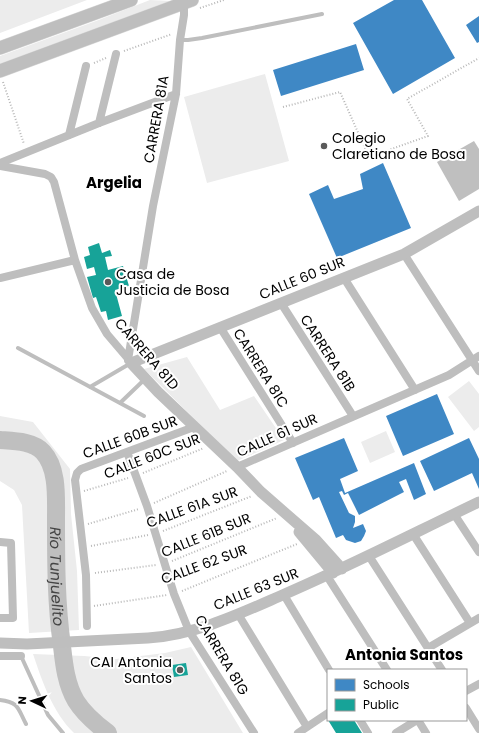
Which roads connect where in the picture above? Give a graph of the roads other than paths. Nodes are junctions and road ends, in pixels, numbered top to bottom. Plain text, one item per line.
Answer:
1 (130, 0) edge
2 (187, 1) edge
3 (322, 14) dead end
4 (180, 40) junction
5 (0, 48) edge
6 (116, 54) road end
7 (86, 66) road end
8 (1, 74) edge
9 (176, 94) junction
10 (99, 123) junction
11 (69, 135) junction
12 (0, 164) edge
13 (479, 211) edge
14 (404, 254) junction
15 (75, 260) junction
16 (0, 278) edge
17 (344, 278) junction
18 (280, 303) junction
19 (220, 327) junction
20 (18, 348) dead end
21 (476, 358) edge
22 (130, 361) junction
23 (479, 371) edge
24 (146, 378) junction
25 (90, 387) junction
26 (415, 390) junction
27 (120, 403) junction
28 (144, 416) dead end
29 (353, 416) junction
30 (194, 427) junction
31 (292, 443) junction
32 (127, 452) junction
33 (237, 467) junction
34 (479, 502) edge
35 (454, 514) junction
36 (285, 515) junction
37 (413, 534) junction
38 (0, 542) edge
39 (479, 552) edge
40 (369, 556) junction
41 (334, 573) junction
42 (284, 595) junction
43 (238, 614) junction
44 (0, 618) edge
45 (479, 618) edge
46 (470, 623) junction
47 (87, 626) dead end
48 (189, 631) junction
49 (0, 643) edge
50 (428, 648) junction
51 (0, 656) edge
52 (21, 656) joint
53 (328, 669) edge
54 (386, 669) edge
55 (441, 669) edge
56 (479, 684) edge
57 (467, 690) edge
58 (0, 700) edge
59 (467, 710) edge
60 (327, 715) edge
61 (361, 721) edge
62 (416, 721) edge
63 (419, 721) edge
64 (26, 724) dead end
65 (308, 727) junction
66 (479, 728) edge
67 (63, 733) edge
68 (254, 733) edge
69 (298, 733) edge
70 (368, 733) edge
71 (396, 733) edge
72 (426, 733) edge

1 - 5 main road
2 - 4 street, CARRERA 81A
2 - 8 main road
3 - 4 lane
4 - 9 street, CARRERA 81A
6 - 10 street
7 - 11 street
9 - 10 street
9 - 22 street, CARRERA 81A
10 - 11 street
11 - 12 street
12 - 15 street, CARRERA 81D
13 - 14 street, CALLE 60 SUR
14 - 17 street, CALLE 60 SUR
14 - 21 street
15 - 16 street
15 - 22 street, CARRERA 81D
17 - 18 street, CALLE 60 SUR
17 - 26 street
18 - 19 street, CALLE 60 SUR
18 - 29 street, CARRERA 81B
19 - 22 street, CALLE 60 SUR
19 - 31 street, CARRERA 81C
20 - 25 lane
21 - 23 street
21 - 26 street, CALLE 61 SUR
22 - 24 street, CARRERA 81D
22 - 25 lane
24 - 27 lane
24 - 30 street, CARRERA 81D
25 - 27 lane
26 - 29 street, CALLE 61 SUR
27 - 28 lane
29 - 31 street, CALLE 61 SUR
30 - 32 street, CALLE 60B SUR
30 - 33 street, CARRERA 81D
31 - 33 street, CALLE 61 SUR
32 - 47 street, CALLE 60B SUR
32 - 48 street, CARRERA 81G
33 - 36 street, CARRERA 81D
34 - 35 street, CALLE 63 SUR
35 - 37 street, CALLE 63 SUR
35 - 39 street
36 - 41 street, CARRERA 81D
36 - 41 street, CARRERA 81D
37 - 40 street, CALLE 63 SUR
37 - 46 street
38 - 44 street
40 - 41 street, CALLE 63 SUR
40 - 50 street
41 - 42 street, CALLE 63 SUR
41 - 54 street, CARRERA 81D
42 - 43 street, CALLE 63 SUR
42 - 53 street
43 - 48 street, CALLE 63 SUR
43 - 65 street
45 - 46 street
46 - 50 street
48 - 49 street, CALLE 63 SUR
48 - 68 street, CARRERA 81G
50 - 55 street
51 - 52 street
52 - 67 lane
56 - 57 street
58 - 64 lane
59 - 66 street
60 - 65 street
61 - 70 street
62 - 71 street
63 - 72 street
65 - 69 street

